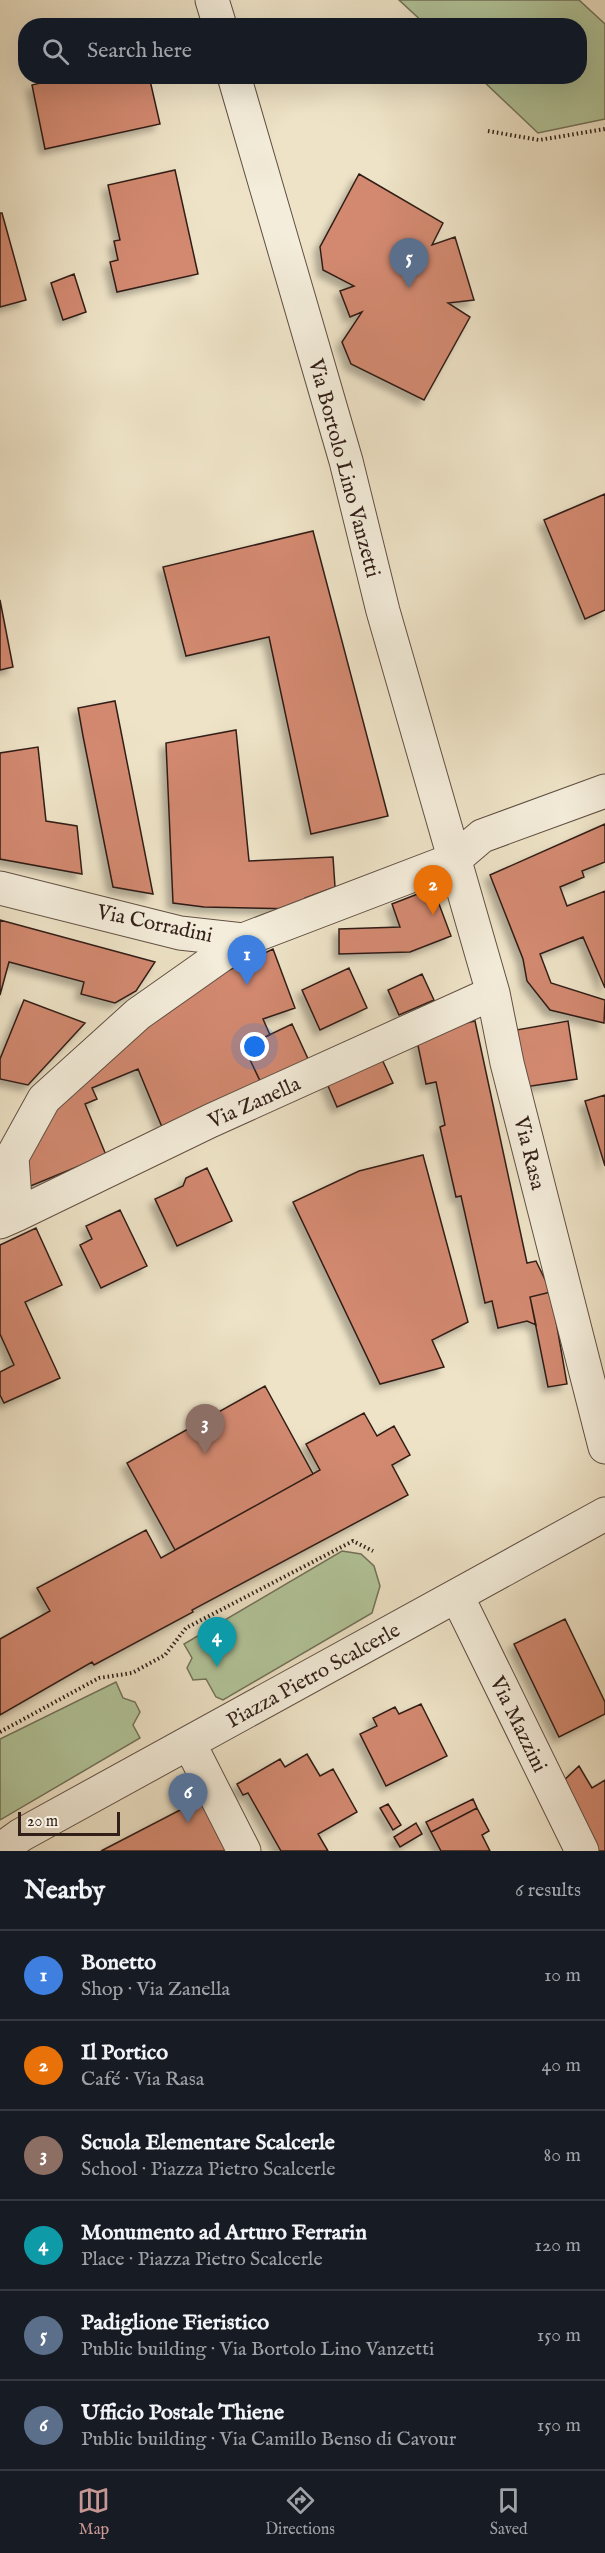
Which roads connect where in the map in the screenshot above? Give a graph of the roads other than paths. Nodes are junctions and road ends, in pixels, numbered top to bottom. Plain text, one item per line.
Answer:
1 (212, 0) edge
2 (218, 18) edge
3 (236, 84) edge
4 (605, 791) edge
5 (455, 859) junction
6 (0, 888) edge
7 (243, 940) junction
8 (494, 993) junction
9 (8, 1219) edge
10 (605, 1447) edge
11 (605, 1514) edge
12 (457, 1596) junction
13 (189, 1743) junction
14 (7, 1840) edge
15 (244, 1851) edge
16 (582, 1851) edge

1 - 2 street
3 - 5 street, Via Bortolo Lino Vanzetti
4 - 5 street, Via Corradini
5 - 7 street, Via Corradini
5 - 8 street, Via Rasa
6 - 7 street, Via Corradini
7 - 9 street, Via Zanella
8 - 9 street, Via Zanella
8 - 10 street, Via Rasa
11 - 12 street, Piazza Pietro Scalcerle
12 - 13 street, Piazza Pietro Scalcerle
12 - 16 street, Via Mazzini
13 - 14 street, Piazza Pietro Scalcerle
13 - 15 street

